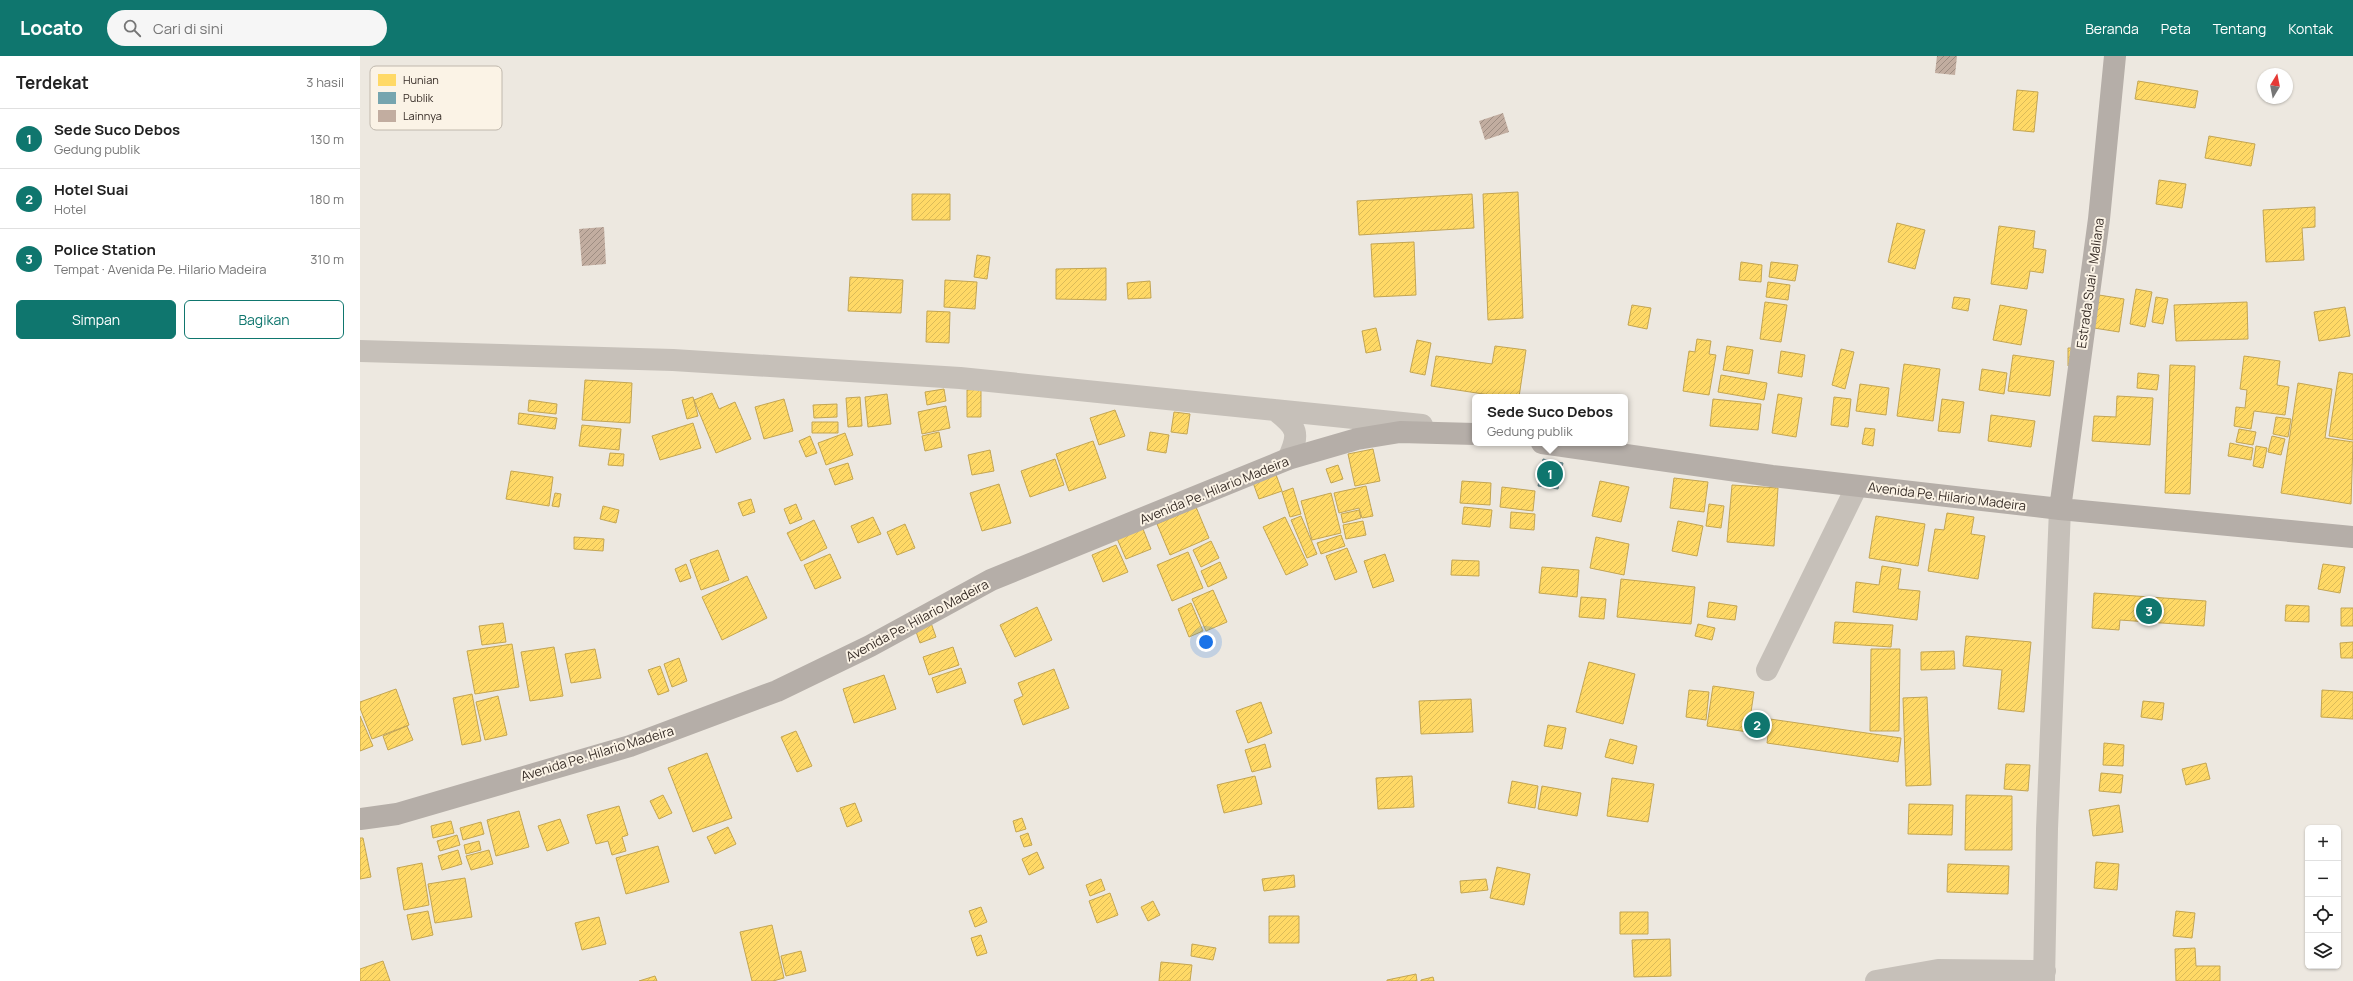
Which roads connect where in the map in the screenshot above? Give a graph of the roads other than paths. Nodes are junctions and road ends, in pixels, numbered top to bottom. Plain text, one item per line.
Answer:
1 (2114, 56) edge
2 (360, 352) edge
3 (1275, 410) junction
4 (1472, 433) edge
5 (1472, 434) edge
6 (1563, 446) edge
7 (1288, 459) junction
8 (1857, 486) junction
9 (2060, 509) junction
10 (2353, 537) edge
11 (1767, 670) dead end
12 (360, 819) edge
13 (2044, 976) edge
14 (1876, 981) edge

1 - 9 main road, Estrada Suai - Maliana
2 - 3 street
3 - 4 street
3 - 7 street
5 - 7 main road, Avenida Pe. Hilario Madeira
6 - 8 main road, Avenida Pe. Hilario Madeira
7 - 12 main road, Avenida Pe. Hilario Madeira
8 - 9 main road, Avenida Pe. Hilario Madeira
8 - 11 street
9 - 10 main road, Avenida Pe. Hilario Madeira
9 - 13 street
13 - 14 street

